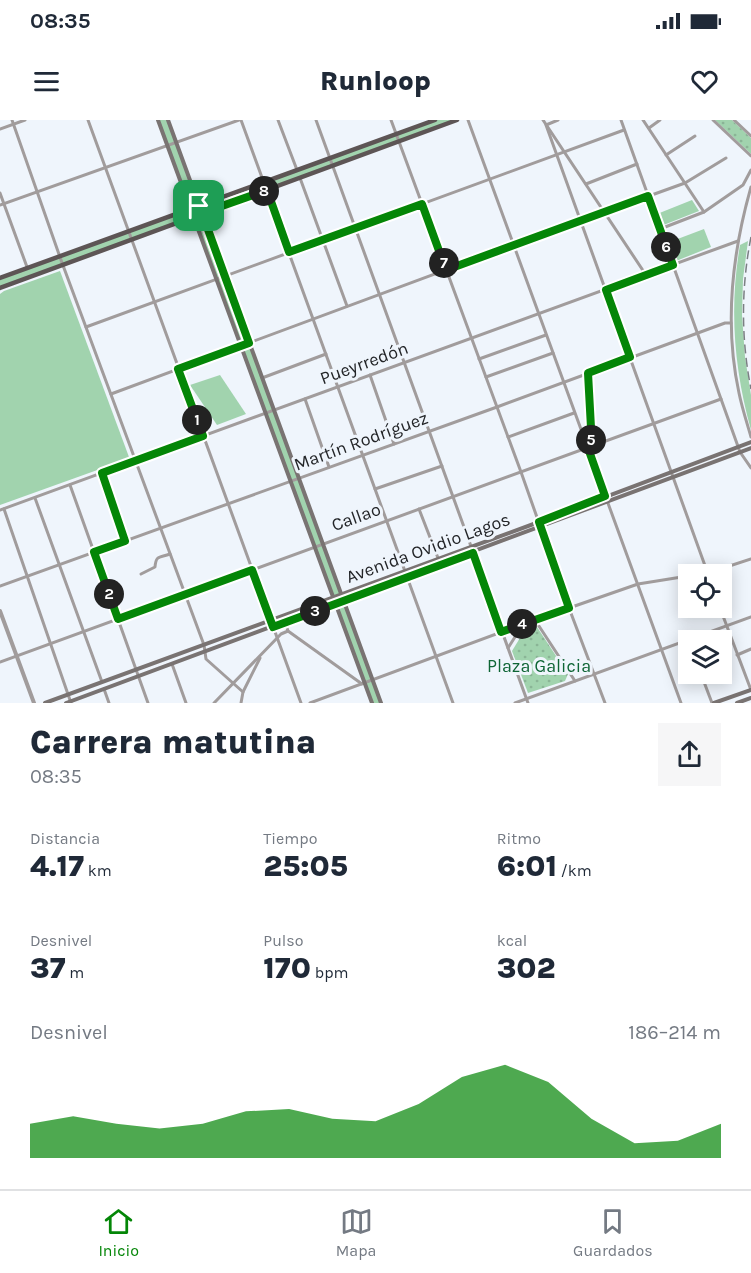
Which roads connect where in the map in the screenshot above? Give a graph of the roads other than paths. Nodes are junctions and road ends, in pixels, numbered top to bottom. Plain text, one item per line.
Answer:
1 (25, 120) edge
2 (88, 120) edge
3 (158, 120) edge
4 (168, 120) edge
5 (240, 120) edge
6 (278, 120) edge
7 (316, 120) edge
8 (391, 120) edge
9 (435, 120) edge
10 (457, 120) edge
11 (468, 120) edge
12 (543, 120) edge
13 (558, 120) edge
14 (621, 120) edge
15 (643, 120) edge
16 (660, 120) edge
17 (713, 120) edge
18 (734, 120) edge
19 (13, 122) edge
20 (546, 125) junction
21 (648, 128) junction
22 (0, 129) edge
23 (624, 130) junction
24 (397, 134) junction
25 (695, 136) dead end
26 (751, 136) edge
27 (399, 141) junction
28 (176, 142) junction
29 (167, 145) junction
30 (564, 152) junction
31 (557, 155) junction
32 (666, 155) junction
33 (751, 156) edge
34 (726, 158) dead end
35 (330, 159) junction
36 (636, 164) junction
37 (332, 166) junction
38 (105, 167) junction
39 (297, 170) junction
40 (751, 170) edge
41 (300, 177) junction
42 (489, 179) junction
43 (264, 183) junction
44 (685, 183) junction
45 (586, 184) junction
46 (743, 185) junction
47 (751, 188) edge
48 (267, 190) junction
49 (37, 192) junction
50 (0, 193) edge
51 (648, 196) junction
52 (422, 204) junction
53 (2, 205) edge
54 (199, 206) junction
55 (191, 209) junction
56 (605, 212) junction
57 (704, 212) junction
58 (202, 213) junction
59 (194, 217) junction
60 (581, 221) junction
61 (355, 228) junction
62 (660, 229) junction
63 (128, 232) junction
64 (131, 239) junction
65 (322, 240) junction
66 (738, 241) junction
67 (513, 245) junction
68 (289, 252) junction
69 (60, 256) junction
70 (63, 265) junction
71 (673, 265) junction
72 (27, 268) junction
73 (446, 270) junction
74 (646, 275) junction
75 (224, 276) junction
76 (0, 278) edge
77 (216, 278) junction
78 (0, 288) edge
79 (606, 290) junction
80 (379, 294) junction
81 (154, 301) junction
82 (347, 306) junction
83 (539, 314) junction
84 (313, 319) junction
85 (731, 323) junction
86 (86, 327) junction
87 (697, 333) junction
88 (546, 335) junction
89 (472, 338) junction
90 (249, 343) junction
91 (241, 345) junction
92 (553, 353) junction
93 (326, 354) junction
94 (630, 357) junction
95 (480, 359) junction
96 (405, 363) junction
97 (178, 369) junction
98 (588, 373) junction
99 (370, 375) junction
100 (486, 377) junction
101 (262, 378) junction
102 (564, 382) junction
103 (338, 387) junction
104 (111, 394) junction
105 (305, 399) junction
106 (721, 399) junction
107 (497, 407) junction
108 (274, 411) junction
109 (575, 412) junction
110 (266, 414) junction
111 (654, 424) junction
112 (429, 431) junction
113 (203, 436) junction
114 (508, 437) junction
115 (751, 440) edge
116 (394, 444) junction
117 (590, 447) junction
118 (738, 447) junction
119 (751, 448) edge
120 (740, 452) junction
121 (363, 455) junction
122 (136, 461) junction
123 (442, 466) junction
124 (329, 467) junction
125 (751, 468) edge
126 (671, 471) junction
127 (521, 472) junction
128 (102, 473) junction
129 (673, 477) junction
130 (298, 478) junction
131 (291, 481) junction
132 (70, 485) junction
133 (375, 489) junction
134 (453, 496) junction
135 (605, 496) junction
136 (35, 498) junction
137 (607, 502) junction
138 (228, 504) junction
139 (419, 508) junction
140 (2, 510) edge
141 (387, 520) junction
142 (540, 524) junction
143 (160, 528) junction
144 (125, 541) junction
145 (322, 544) junction
146 (315, 547) junction
147 (471, 547) junction
148 (94, 552) junction
149 (473, 553) junction
150 (170, 554) junction
151 (438, 558) junction
152 (751, 559) edge
153 (704, 564) edge
154 (59, 565) junction
155 (732, 566) edge
156 (252, 570) junction
157 (405, 571) junction
158 (141, 574) dead end
159 (27, 576) junction
160 (407, 577) junction
161 (678, 578) edge
162 (638, 584) junction
163 (0, 586) edge
164 (185, 594) junction
165 (341, 594) junction
166 (333, 597) junction
167 (343, 600) junction
168 (335, 603) junction
169 (569, 608) junction
170 (0, 610) edge
171 (751, 617) edge
172 (724, 618) edge
173 (118, 619) junction
174 (271, 620) junction
175 (535, 620) junction
176 (285, 622) junction
177 (523, 624) junction
178 (727, 626) junction
179 (273, 627) junction
180 (716, 630) edge
181 (83, 631) junction
182 (288, 631) junction
183 (501, 632) junction
184 (277, 638) junction
185 (50, 644) junction
186 (678, 644) edge
187 (204, 645) junction
188 (508, 649) junction
189 (751, 649) edge
190 (661, 650) junction
191 (205, 652) junction
192 (263, 652) junction
193 (737, 655) junction
194 (16, 656) junction
195 (436, 656) junction
196 (0, 662) edge
197 (172, 664) junction
198 (136, 670) junction
199 (595, 674) junction
200 (138, 676) junction
201 (372, 680) junction
202 (575, 681) junction
203 (102, 682) junction
204 (233, 683) junction
205 (363, 683) junction
206 (705, 684) edge
207 (104, 689) junction
208 (751, 690) edge
209 (243, 692) junction
210 (68, 695) junction
211 (751, 698) edge
212 (527, 701) edge
213 (69, 702) edge
214 (34, 703) edge
215 (45, 703) edge
216 (109, 703) edge
217 (148, 703) edge
218 (186, 703) edge
219 (214, 703) edge
220 (241, 703) edge
221 (301, 703) edge
222 (310, 703) edge
223 (372, 703) edge
224 (381, 703) edge
225 (453, 703) edge
226 (515, 703) edge
227 (605, 703) edge
228 (681, 703) edge
229 (713, 703) edge
230 (737, 703) edge

1 - 19 street
2 - 38 street
3 - 29 main road
4 - 28 main road
5 - 28 street
5 - 43 street
6 - 39 street
7 - 35 street
8 - 24 street
9 - 24 main road
10 - 27 main road
11 - 42 street
12 - 20 street
13 - 20 street
14 - 23 street
15 - 21 street
16 - 21 street
17 - 33 street
18 - 26 street
19 - 22 street
19 - 49 street
20 - 30 street
20 - 31 street
21 - 32 street
23 - 30 street
23 - 36 street
24 - 27 street
24 - 35 main road
25 - 32 street
27 - 37 main road
27 - 52 street
28 - 29 street
28 - 54 main road
29 - 38 street
29 - 55 main road
30 - 31 street
30 - 45 street
31 - 42 street
31 - 60 street
32 - 44 street
34 - 44 street
35 - 37 street
35 - 39 main road
36 - 45 street
36 - 51 street
37 - 41 main road
37 - 61 street
38 - 49 street
38 - 63 street
39 - 43 main road
40 - 46 street
41 - 48 main road
41 - 65 street
42 - 52 street
42 - 67 street
43 - 54 main road
44 - 51 street
44 - 57 street
45 - 56 street
46 - 47 street
46 - 57 street
47 - 66 street
48 - 58 main road
48 - 68 street
49 - 53 street
49 - 69 street
50 - 53 street
51 - 56 street
51 - 62 street
52 - 61 street
52 - 73 street
53 - 72 street
54 - 55 main road
54 - 58 main road
55 - 59 main road
55 - 63 main road
56 - 60 street
56 - 74 street
57 - 62 street
58 - 59 main road
58 - 75 main road
59 - 64 main road
59 - 77 main road
60 - 67 street
60 - 79 street
61 - 65 street
61 - 80 street
62 - 71 street
63 - 64 street
63 - 69 main road
64 - 70 main road
64 - 81 street
65 - 68 street
65 - 82 street
66 - 71 street, Pueyrredón
66 - 85 street
67 - 73 street
67 - 83 street
68 - 75 street
68 - 84 street
69 - 70 street
69 - 72 main road
70 - 78 main road
70 - 86 street
71 - 74 street, Pueyrredón
71 - 87 street
72 - 76 main road
73 - 80 street
73 - 89 street
74 - 79 street, Pueyrredón
75 - 77 street
75 - 90 main road
77 - 81 street
77 - 91 main road
79 - 83 street, Pueyrredón
79 - 94 street
80 - 82 street
80 - 96 street
81 - 86 street
81 - 97 street
82 - 84 street
83 - 88 street
83 - 89 street, Pueyrredón
84 - 90 street
84 - 93 street
85 - 87 street, Martín Rodríguez
85 - 115 street
86 - 104 street
87 - 94 street, Martín Rodríguez
87 - 106 street
88 - 92 street
88 - 95 street
89 - 95 street
89 - 96 street, Pueyrredón
90 - 91 street
90 - 101 main road
91 - 97 street
91 - 110 main road
92 - 100 street
92 - 102 street
93 - 101 street
93 - 103 street
94 - 98 street, Martín Rodríguez
94 - 111 street
95 - 100 street
96 - 99 street, Pueyrredón
96 - 112 street
97 - 104 street
97 - 113 street
98 - 102 street, Martín Rodríguez
98 - 117 street
99 - 103 street, Pueyrredón
99 - 116 street
100 - 107 street
101 - 108 main road
102 - 107 street, Martín Rodríguez
102 - 109 street
103 - 105 street, Pueyrredón
103 - 121 street
104 - 122 street
105 - 108 street, Pueyrredón
105 - 124 street
106 - 111 street, Callao
106 - 118 street
107 - 112 street, Martín Rodríguez
107 - 114 street
108 - 110 street, Pueyrredón
108 - 130 main road
109 - 114 street
109 - 117 street
110 - 113 street, Pueyrredón
110 - 131 main road
111 - 117 street, Callao
111 - 126 street
112 - 116 street, Martín Rodríguez
112 - 123 street
113 - 122 street, Pueyrredón
113 - 138 street
114 - 127 street
115 - 118 main road, Avenida Ovidio Lagos
116 - 121 street, Martín Rodríguez
117 - 127 street, Callao
117 - 135 street
118 - 120 street
118 - 126 main road, Avenida Ovidio Lagos
119 - 120 main road, Avenida Ovidio Lagos
120 - 125 street
120 - 129 main road, Avenida Ovidio Lagos
121 - 124 street, Martín Rodríguez
121 - 133 street
122 - 128 street, Pueyrredón
122 - 143 street
123 - 133 street
123 - 134 street
124 - 130 street, Martín Rodríguez
126 - 129 street
126 - 135 main road, Avenida Ovidio Lagos
127 - 134 street, Callao
127 - 142 street
128 - 132 street, Pueyrredón
128 - 144 street
129 - 137 main road, Avenida Ovidio Lagos
129 - 153 street
130 - 131 street, Martín Rodríguez
130 - 145 main road
131 - 138 street, Martín Rodríguez
131 - 146 main road
132 - 136 street, Pueyrredón
132 - 148 street
133 - 141 street
134 - 139 street, Callao
134 - 147 street
135 - 137 street
135 - 142 main road, Avenida Ovidio Lagos
136 - 140 street, Pueyrredón
136 - 154 street
137 - 142 main road, Avenida Ovidio Lagos
137 - 162 street
138 - 143 street, Martín Rodríguez
138 - 156 street
139 - 141 street, Callao
139 - 151 street
140 - 159 street
141 - 145 street, Callao
141 - 157 street
142 - 147 main road, Avenida Ovidio Lagos
142 - 149 main road, Avenida Ovidio Lagos
142 - 169 street
143 - 144 street, Martín Rodríguez
143 - 150 street
144 - 148 street, Martín Rodríguez
145 - 146 street, Callao
145 - 165 main road
146 - 156 street, Callao
146 - 166 main road
147 - 149 street
147 - 151 main road, Avenida Ovidio Lagos
148 - 154 street, Martín Rodríguez
148 - 173 street
149 - 160 main road, Avenida Ovidio Lagos
149 - 183 street
150 - 158 street
150 - 164 street
151 - 157 main road, Avenida Ovidio Lagos
152 - 155 street
154 - 159 street, Martín Rodríguez
154 - 181 street
156 - 164 street, Callao
156 - 174 street
157 - 160 street
157 - 165 main road, Avenida Ovidio Lagos
159 - 163 street, Martín Rodríguez
159 - 185 street
160 - 167 main road, Avenida Ovidio Lagos
160 - 195 street
161 - 162 street
162 - 169 street
162 - 190 street
164 - 173 street, Callao
164 - 187 street
165 - 166 main road, Avenida Ovidio Lagos
165 - 167 main road
166 - 168 main road
166 - 174 main road, Avenida Ovidio Lagos
167 - 168 main road, Avenida Ovidio Lagos
167 - 201 main road
168 - 176 main road, Avenida Ovidio Lagos
168 - 205 main road
169 - 175 street
169 - 199 street
170 - 194 street
171 - 178 street
172 - 178 street
173 - 181 street, Callao
173 - 198 street
174 - 179 street
174 - 187 main road, Avenida Ovidio Lagos
175 - 177 street
175 - 202 street
176 - 179 main road, Avenida Ovidio Lagos
176 - 182 street
177 - 183 street
177 - 188 street
178 - 180 street
178 - 193 street
179 - 184 street
179 - 191 main road, Avenida Ovidio Lagos
181 - 185 street, Callao
181 - 203 street
182 - 184 street
182 - 205 street
183 - 188 street
183 - 195 street
184 - 192 street
184 - 221 street
185 - 194 street, Callao
185 - 210 street
186 - 190 street
187 - 191 street
187 - 198 main road, Avenida Ovidio Lagos
188 - 212 street
189 - 193 street
190 - 199 street
190 - 228 street
191 - 197 main road, Avenida Ovidio Lagos
191 - 204 street
192 - 204 street
192 - 209 street
193 - 208 street
194 - 196 street, Callao
194 - 214 street
195 - 201 street
195 - 225 street
197 - 200 main road, Avenida Ovidio Lagos
197 - 218 street
198 - 200 street
198 - 203 main road, Avenida Ovidio Lagos
199 - 202 street
199 - 227 street
200 - 207 main road, Avenida Ovidio Lagos
200 - 217 street
201 - 205 street
201 - 224 main road
202 - 212 street
203 - 210 main road, Avenida Ovidio Lagos
204 - 209 street
204 - 219 street
205 - 222 street
205 - 223 main road
206 - 229 street
207 - 213 main road, Avenida Ovidio Lagos
207 - 216 street
208 - 229 main road
209 - 220 street
210 - 213 street
210 - 215 main road, Avenida Ovidio Lagos
211 - 230 main road
212 - 226 street

